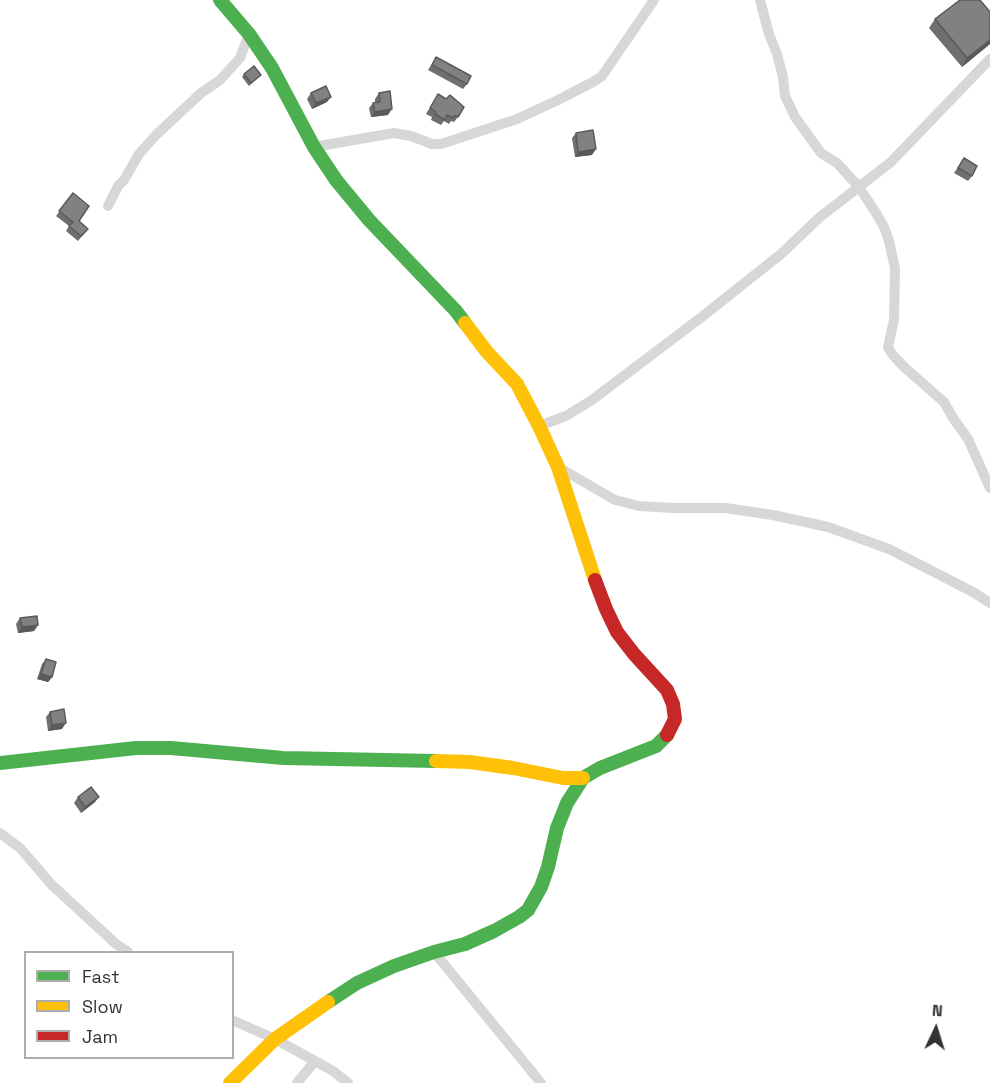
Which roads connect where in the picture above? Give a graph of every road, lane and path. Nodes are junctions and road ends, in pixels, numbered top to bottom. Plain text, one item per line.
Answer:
1 (220, 0) edge
2 (654, 0) edge
3 (760, 0) edge
4 (249, 34) junction
5 (990, 58) edge
6 (314, 147) junction
7 (859, 187) junction
8 (108, 206) dead end
9 (539, 426) junction
10 (558, 467) junction
11 (990, 489) edge
12 (990, 603) edge
13 (0, 763) edge
14 (583, 778) junction
15 (0, 832) edge
16 (126, 951) edge
17 (434, 952) junction
18 (234, 1021) edge
19 (275, 1039) junction
20 (315, 1061) junction
21 (230, 1083) edge
22 (297, 1083) edge
23 (348, 1083) edge
24 (541, 1083) edge

1 - 4 street
2 - 6 street
3 - 7 street
4 - 6 street
4 - 8 street
5 - 7 street
6 - 9 street
7 - 9 street
7 - 11 street
9 - 10 street
10 - 12 street
10 - 14 street
13 - 14 street
14 - 17 street
15 - 16 street
17 - 19 street
17 - 24 street
18 - 19 street
19 - 20 street
19 - 21 street
20 - 22 street
20 - 23 street

